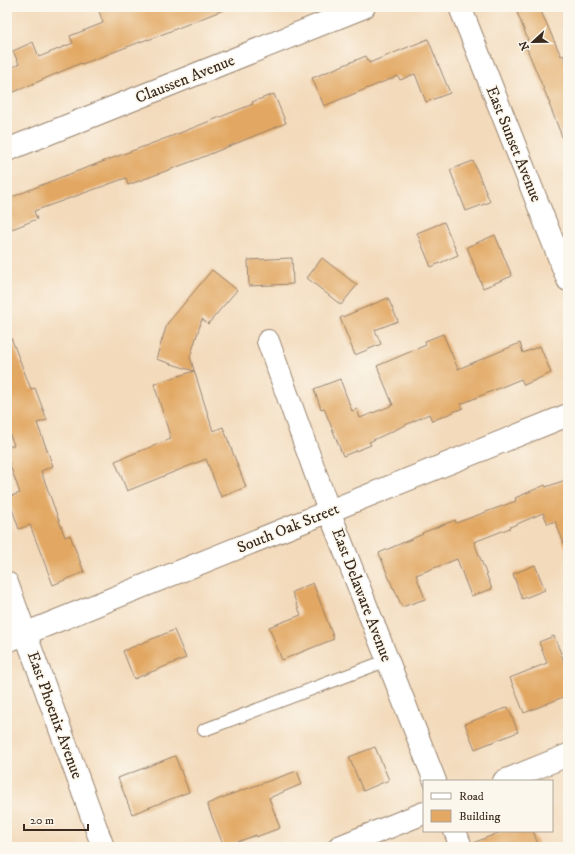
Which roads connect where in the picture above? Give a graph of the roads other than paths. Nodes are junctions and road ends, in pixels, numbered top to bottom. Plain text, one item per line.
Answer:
1 (364, 7) edge
2 (460, 7) edge
3 (7, 150) edge
4 (568, 280) edge
5 (268, 341) dead end
6 (568, 415) edge
7 (329, 511) junction
8 (7, 583) edge
9 (16, 638) edge
10 (388, 660) junction
11 (204, 730) dead end
12 (568, 755) edge
13 (435, 780) edge
14 (506, 780) edge
15 (423, 813) edge
16 (454, 832) edge
17 (103, 847) edge
18 (339, 847) edge
19 (461, 847) edge

1 - 3 street, Claussen Avenue
2 - 4 street, East Sunset Avenue
5 - 7 street, East Delaware Avenue
6 - 7 street, South Oak Street
7 - 9 street, South Oak Street
7 - 10 street, East Delaware Avenue
8 - 9 street, East Phoenix Avenue
9 - 17 street, East Phoenix Avenue
10 - 11 lane
10 - 13 street, East Delaware Avenue
12 - 14 street
15 - 18 street
16 - 19 street

